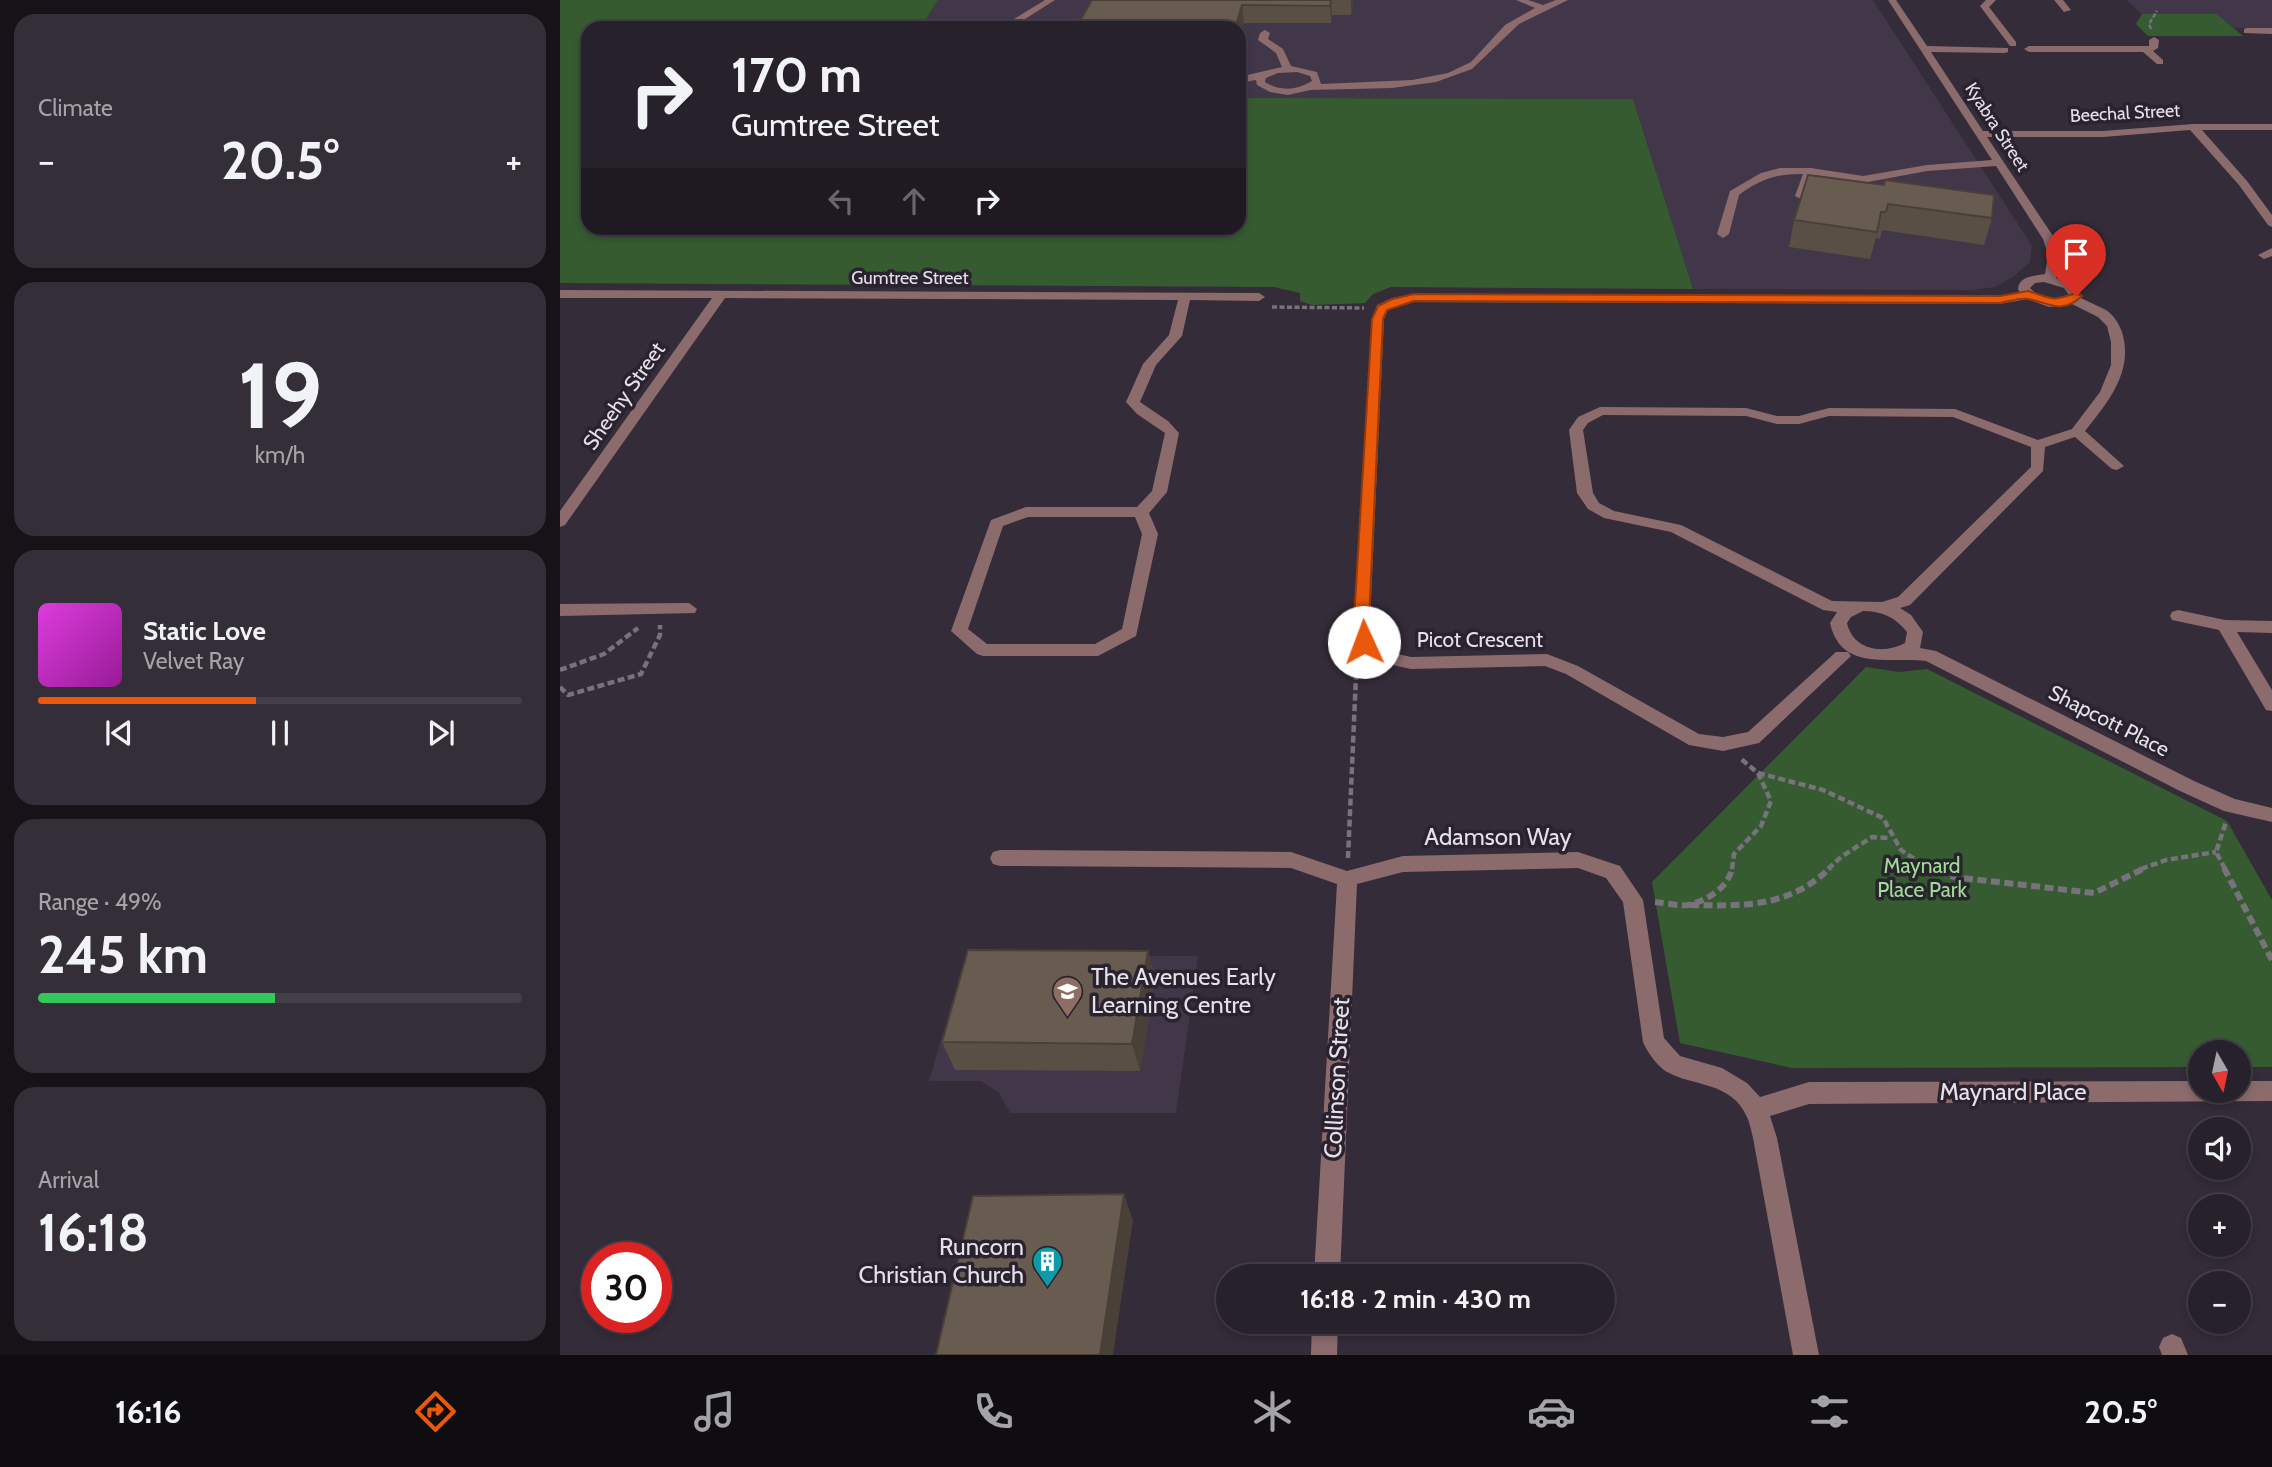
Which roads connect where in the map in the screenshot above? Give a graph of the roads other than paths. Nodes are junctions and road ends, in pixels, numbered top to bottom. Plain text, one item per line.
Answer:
1 (1051, 0) edge
2 (1520, 0) edge
3 (1564, 0) edge
4 (1892, 0) edge
5 (1987, 0) edge
6 (2058, 0) edge
7 (1542, 8) junction
8 (2067, 10) dead end
9 (1016, 21) edge
10 (2247, 31) dead end
11 (2272, 31) edge
12 (1265, 33) dead end
13 (2154, 40) dead end
14 (2009, 47) junction
15 (1923, 49) junction
16 (2145, 49) junction
17 (2160, 62) dead end
18 (1287, 69) junction
19 (1316, 75) junction
20 (1262, 80) junction
21 (1246, 81) edge
22 (1366, 84) junction
23 (1311, 87) junction
24 (2193, 127) junction
25 (2272, 127) edge
26 (1979, 134) junction
27 (1999, 163) junction
28 (1809, 172) junction
29 (1863, 179) junction
30 (1801, 196) edge
31 (1856, 202) edge
32 (2272, 223) edge
33 (1723, 234) dead end
34 (2050, 279) junction
35 (560, 294) edge
36 (722, 294) junction
37 (2028, 295) junction
38 (1185, 297) junction
39 (2074, 300) junction
40 (1260, 302) road end
41 (2077, 432) junction
42 (2038, 445) junction
43 (2117, 466) dead end
44 (1140, 512) junction
45 (560, 522) edge
46 (689, 609) dead end
47 (1904, 609) junction
48 (560, 610) edge
49 (1840, 611) junction
50 (2178, 617) dead end
51 (2225, 626) junction
52 (2272, 627) edge
53 (1911, 646) junction
54 (1844, 649) junction
55 (2272, 705) edge
56 (2272, 815) edge
57 (1000, 858) dead end
58 (1348, 879) junction
59 (2272, 1091) edge
60 (1756, 1109) junction
61 (1328, 1264) edge
62 (1325, 1334) edge
63 (1324, 1355) edge
64 (1806, 1355) edge

1 - 9 street
2 - 7 street
3 - 7 street
4 - 15 street, Kyabra Street
5 - 14 street
6 - 8 street
7 - 22 street
10 - 11 street
12 - 18 street
13 - 16 street
14 - 15 street
14 - 16 street
15 - 26 street, Kyabra Street
16 - 17 street
18 - 19 street
18 - 20 street
19 - 22 street
19 - 23 street
20 - 21 street
20 - 23 street
22 - 23 street
24 - 25 street, Beechal Street
24 - 26 street, Beechal Street
24 - 32 street
26 - 27 street, Kyabra Street
27 - 29 street
27 - 34 street, Kyabra Street
28 - 29 street
28 - 30 street
28 - 33 street
29 - 31 street
34 - 37 street
34 - 39 street
35 - 36 street, Gumtree Street
36 - 38 street, Gumtree Street
36 - 45 street, Sheehy Street
37 - 39 street
37 - 54 street, Picot Crescent
38 - 40 street, Gumtree Street
38 - 44 street
39 - 41 street
41 - 42 street
41 - 43 street
42 - 47 street
42 - 49 street
44 - 44 street
46 - 48 street
47 - 49 street
47 - 53 street
49 - 54 street
50 - 51 street
51 - 52 street
51 - 55 street
53 - 54 street
53 - 56 street, Shapcott Place
57 - 58 street
58 - 60 street, Adamson Way
58 - 61 street, Collinson Street
59 - 60 street, Maynard Place
60 - 64 street
62 - 63 street

